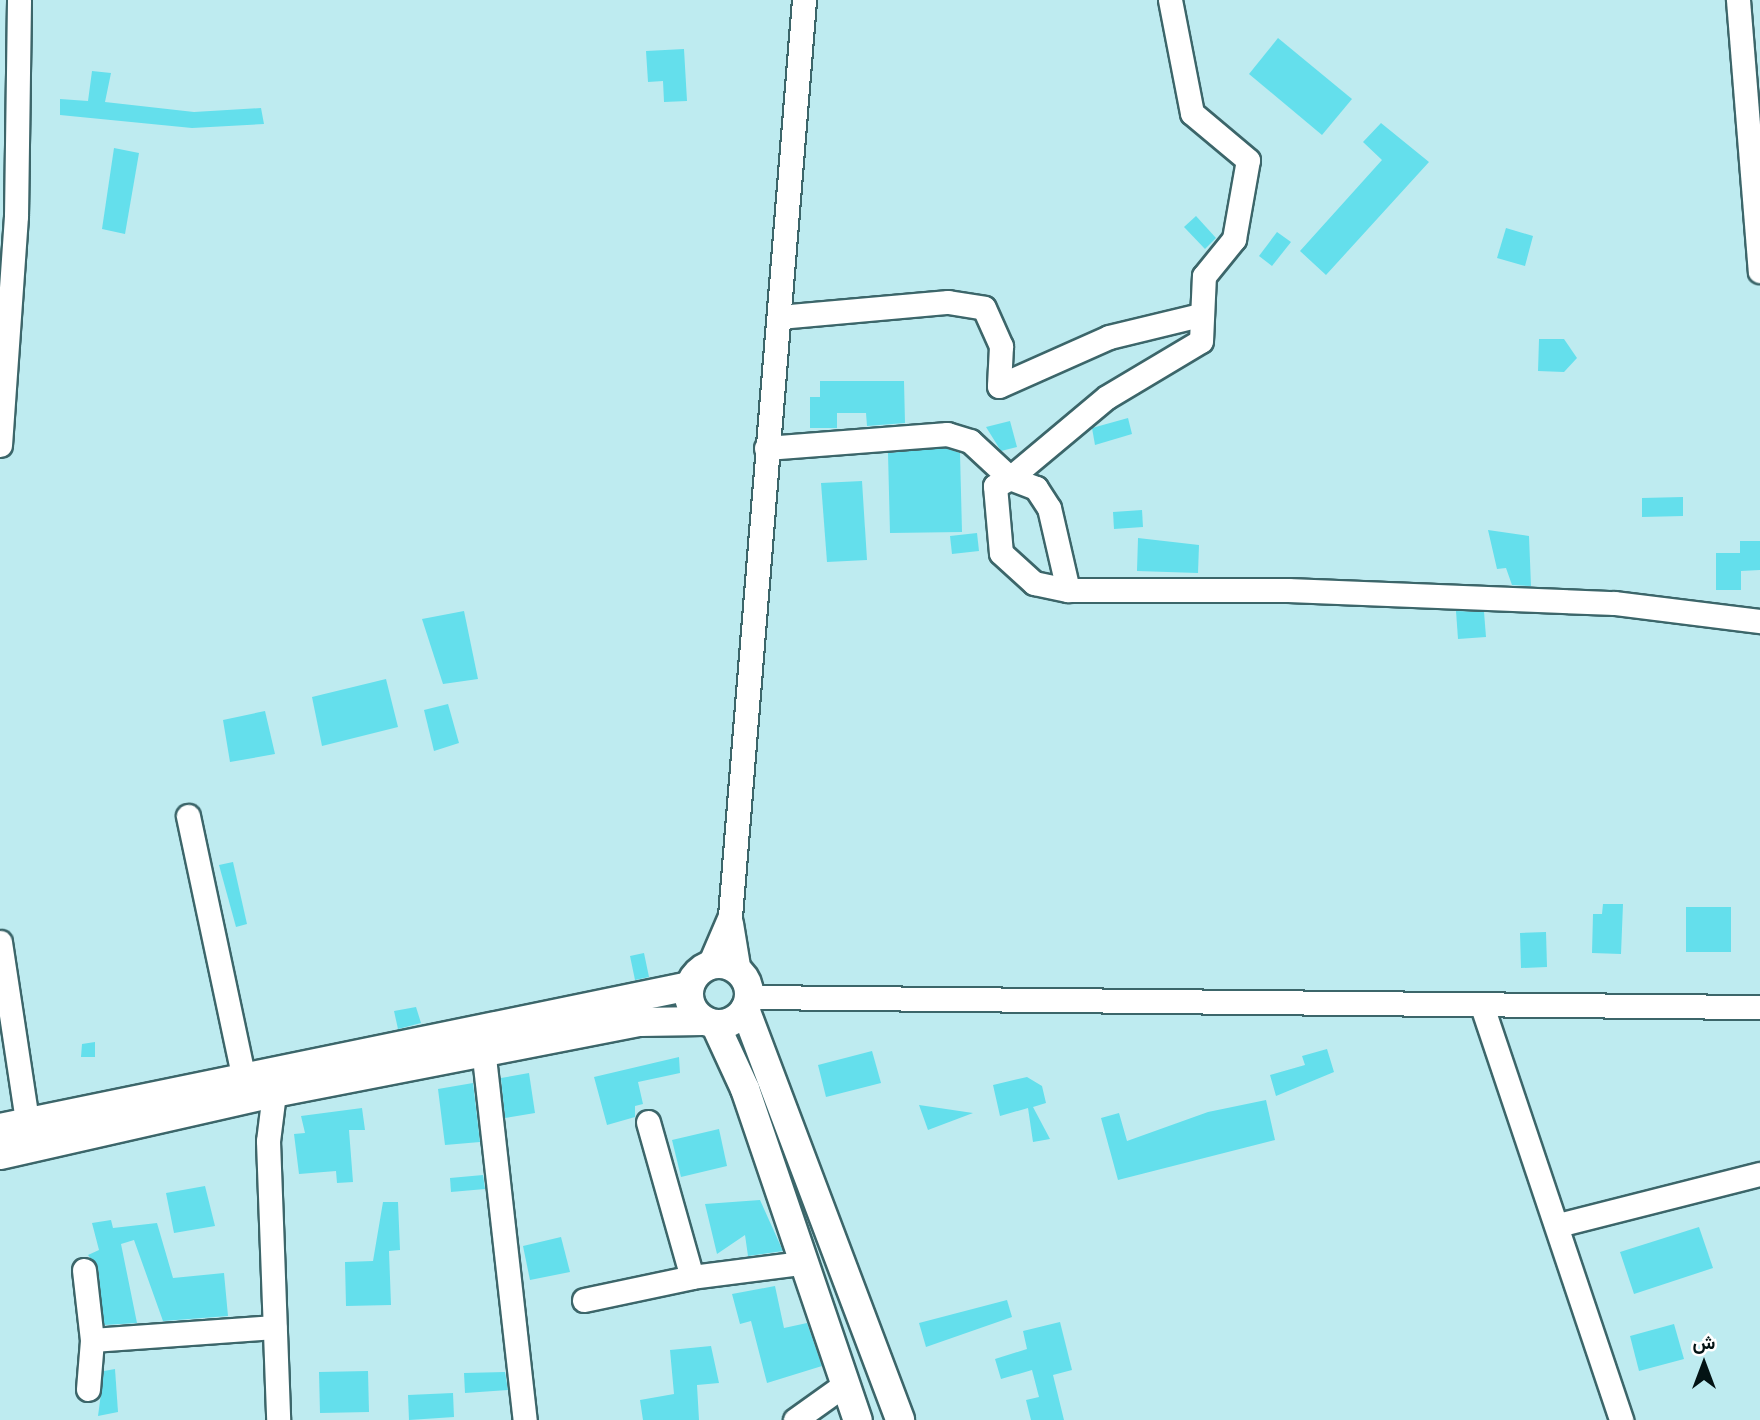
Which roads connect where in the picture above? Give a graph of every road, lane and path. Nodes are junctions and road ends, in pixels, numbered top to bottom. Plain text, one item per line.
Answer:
1 (19, 0) edge
2 (804, 0) edge
3 (1170, 0) edge
4 (1738, 0) edge
5 (9, 56) edge
6 (1760, 271) edge
7 (1200, 316) junction
8 (779, 317) junction
9 (1, 415) edge
10 (0, 445) edge
11 (766, 448) junction
12 (1010, 478) junction
13 (1068, 590) junction
14 (1760, 621) edge
15 (188, 816) dead end
16 (730, 916) junction
17 (0, 942) edge
18 (699, 977) junction
19 (744, 993) junction
20 (1760, 1007) edge
21 (1483, 1009) junction
22 (709, 1022) junction
23 (484, 1057) junction
24 (243, 1074) junction
25 (274, 1093) junction
26 (27, 1121) junction
27 (648, 1122) dead end
28 (0, 1128) edge
29 (0, 1155) edge
30 (1760, 1174) edge
31 (1558, 1225) junction
32 (802, 1263) junction
33 (84, 1270) dead end
34 (692, 1276) junction
35 (584, 1300) dead end
36 (275, 1327) junction
37 (92, 1340) junction
38 (844, 1385) junction
39 (88, 1389) dead end
40 (278, 1420) edge
41 (526, 1420) edge
42 (795, 1420) edge
43 (858, 1420) edge
44 (901, 1420) edge
45 (1621, 1420) edge

1 - 5 street
2 - 8 street
3 - 7 street
4 - 6 street
5 - 9 street
7 - 8 street
7 - 12 street
8 - 11 street
9 - 10 street
11 - 12 street
11 - 16 street
12 - 13 street
12 - 13 street
13 - 14 street
15 - 24 street
16 - 18 street
16 - 19 street
17 - 26 street
18 - 19 main road
18 - 22 main road
18 - 24 main road
19 - 21 street
19 - 22 main road
19 - 44 main road
20 - 21 street
21 - 31 street
22 - 23 main road
22 - 32 main road
23 - 25 main road
23 - 41 street
24 - 26 main road
25 - 29 main road
25 - 36 street
26 - 28 main road
27 - 34 street
30 - 31 street
31 - 45 street
32 - 34 street
32 - 38 main road
33 - 37 street
34 - 35 street
36 - 37 street
36 - 40 street
37 - 39 street
38 - 42 street
38 - 43 main road

